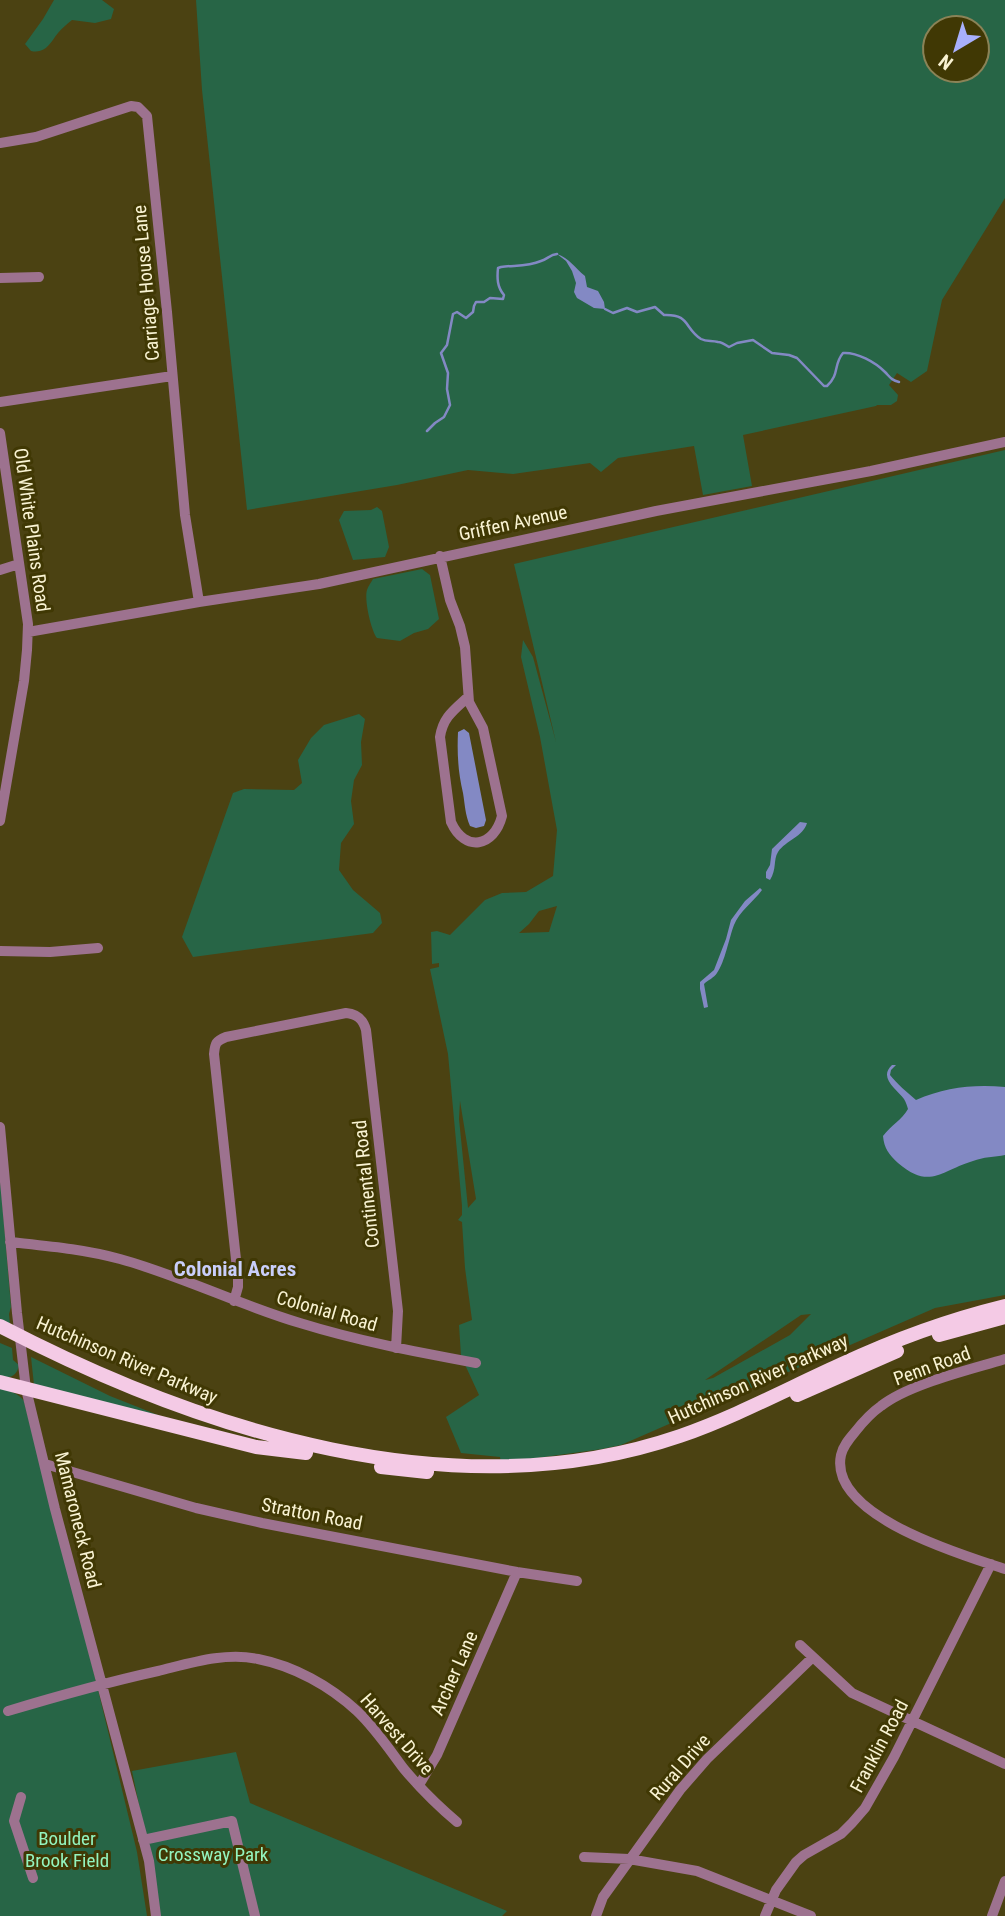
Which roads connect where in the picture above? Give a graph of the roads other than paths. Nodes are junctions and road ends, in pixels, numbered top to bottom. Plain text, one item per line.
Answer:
1 (0, 144) edge
2 (39, 277) dead end
3 (0, 278) edge
4 (172, 376) junction
5 (3, 401) edge
6 (0, 433) edge
7 (1005, 442) edge
8 (440, 556) junction
9 (19, 564) junction
10 (0, 570) edge
11 (199, 602) junction
12 (28, 632) junction
13 (468, 697) junction
14 (0, 821) edge
15 (98, 948) dead end
16 (0, 951) edge
17 (0, 1127) edge
18 (10, 1242) junction
19 (234, 1301) junction
20 (1005, 1306) edge
21 (1005, 1317) edge
22 (0, 1326) edge
23 (0, 1337) edge
24 (396, 1348) junction
25 (1005, 1359) edge
26 (476, 1363) dead end
27 (0, 1382) edge
28 (26, 1389) junction
29 (306, 1453) junction
30 (45, 1464) junction
31 (990, 1564) junction
32 (1005, 1569) edge
33 (517, 1572) junction
34 (577, 1581) dead end
35 (800, 1644) dead end
36 (813, 1657) junction
37 (103, 1684) junction
38 (8, 1710) dead end
39 (912, 1721) junction
40 (1005, 1763) edge
41 (419, 1786) junction
42 (21, 1797) dead end
43 (457, 1822) dead end
44 (143, 1840) junction
45 (584, 1857) dead end
46 (629, 1859) junction
47 (33, 1878) dead end
48 (1005, 1881) edge
49 (772, 1900) junction
50 (156, 1916) edge
51 (255, 1916) edge
52 (596, 1916) edge
53 (765, 1916) edge
54 (811, 1916) edge
55 (992, 1916) edge

1 - 4 street, Carriage House Lane
2 - 3 street
4 - 5 street
4 - 11 street, Carriage House Lane
6 - 9 street, Old White Plains Road
7 - 8 street, Griffen Avenue
8 - 11 street, Griffen Avenue
8 - 13 street
9 - 10 street
9 - 12 street, Old White Plains Road
11 - 12 street, Griffen Avenue
12 - 14 street
13 - 13 street
15 - 16 street
17 - 18 street, Mamaroneck Road
18 - 19 street, Colonial Road
18 - 28 street, Mamaroneck Road
19 - 24 street, Colonial Road
19 - 24 street, Continental Road
20 - 22 highway, Hutchinson River Parkway
21 - 29 highway, Hutchinson River Parkway
23 - 29 highway, Hutchinson River Parkway
24 - 26 street, Colonial Road
25 - 31 street, Penn Road
27 - 28 highway
28 - 29 highway
28 - 30 street, Mamaroneck Road
30 - 33 street, Stratton Road
30 - 37 street, Mamaroneck Road
31 - 32 street
31 - 39 street, Franklin Road
33 - 34 street, Stratton Road
33 - 41 street, Archer Lane
35 - 36 street
36 - 39 street
36 - 46 street, Rural Drive
37 - 38 street, Harvest Drive
37 - 41 street, Harvest Drive
37 - 44 street, Mamaroneck Road
39 - 40 street
39 - 49 street, Franklin Road
41 - 43 street, Harvest Drive
42 - 47 street
44 - 50 street, Mamaroneck Road
44 - 51 street
45 - 46 street
46 - 49 street
46 - 52 street, Rural Drive
48 - 55 street
49 - 53 street, Franklin Road
49 - 54 street

